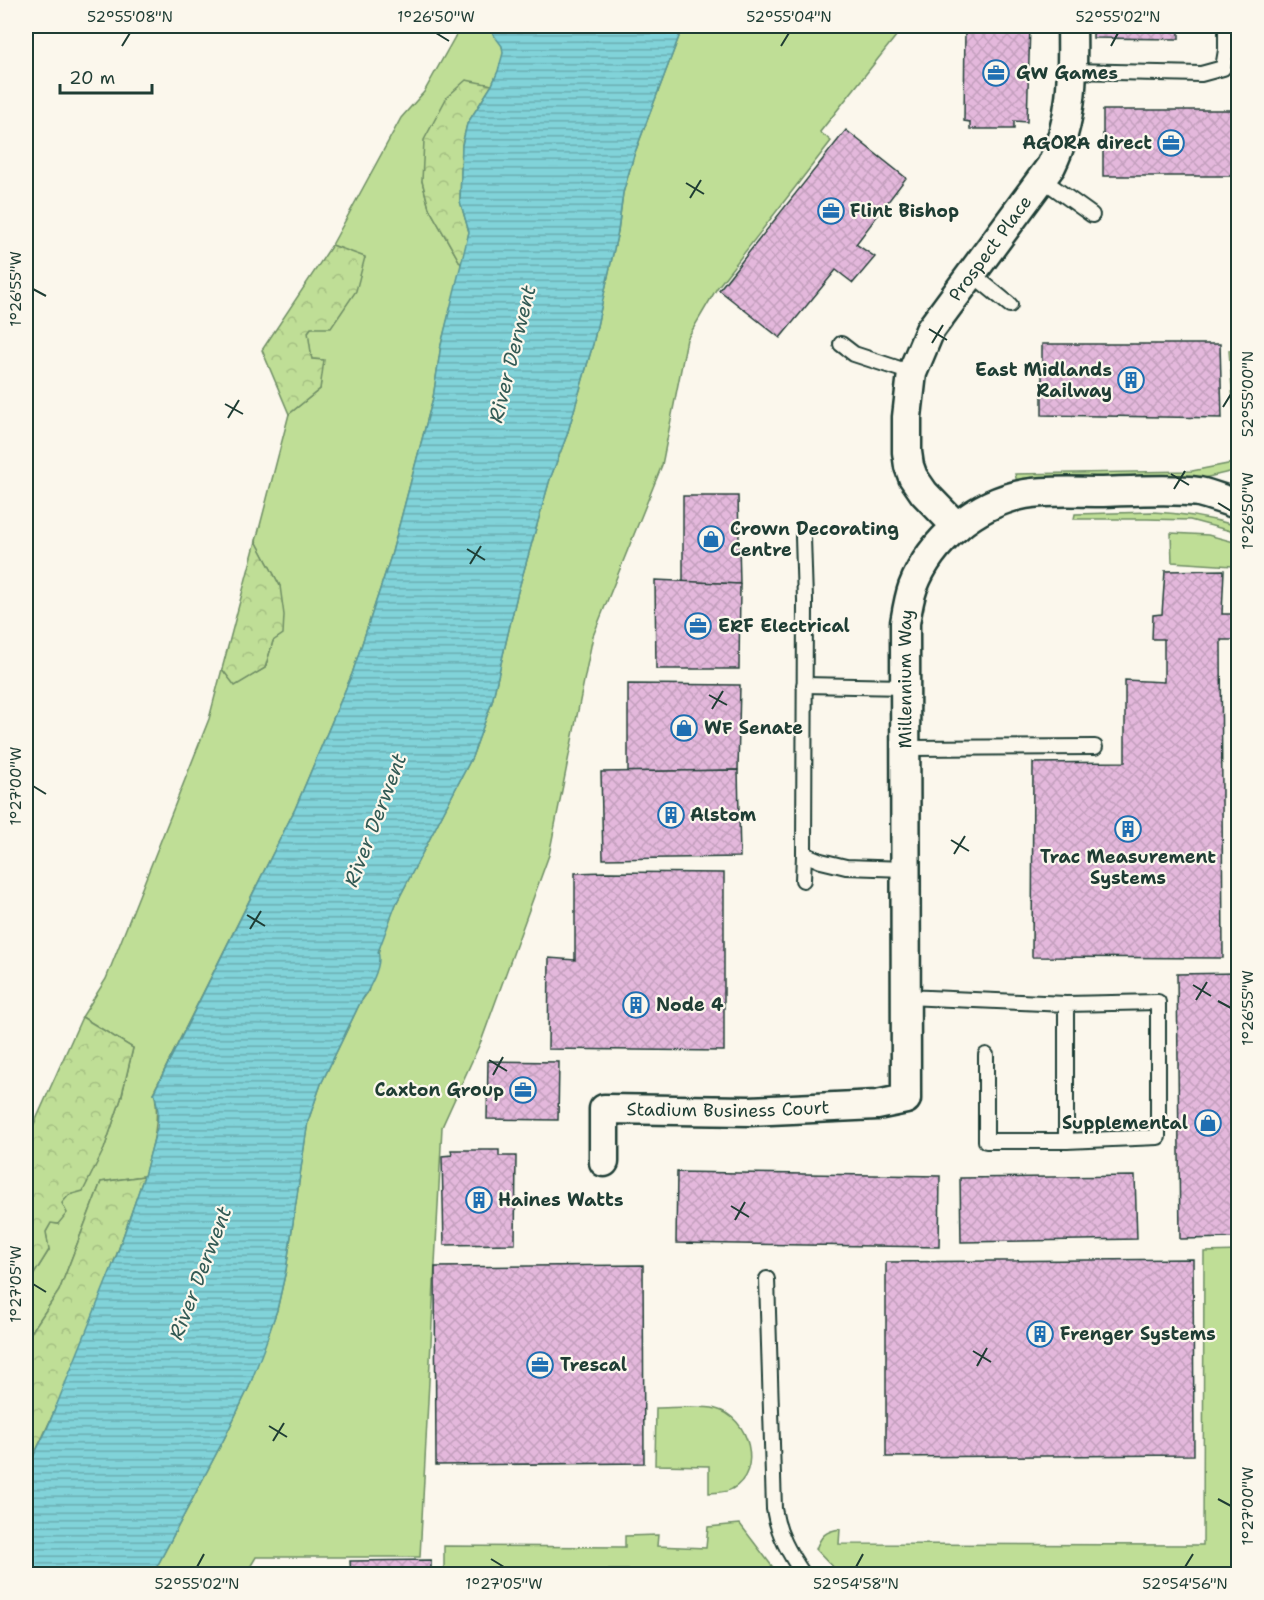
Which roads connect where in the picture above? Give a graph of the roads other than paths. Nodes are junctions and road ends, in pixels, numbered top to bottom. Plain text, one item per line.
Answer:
1 (1072, 26) edge
2 (1226, 26) edge
3 (1072, 71) junction
4 (1042, 179) junction
5 (1092, 215) dead end
6 (971, 273) junction
7 (1010, 304) dead end
8 (841, 344) dead end
9 (912, 373) junction
10 (1239, 481) edge
11 (1198, 492) junction
12 (1239, 504) edge
13 (957, 527) junction
14 (803, 537) dead end
15 (804, 685) junction
16 (905, 687) junction
17 (1095, 747) dead end
18 (906, 748) junction
19 (804, 854) junction
20 (905, 869) junction
21 (803, 880) dead end
22 (906, 997) junction
23 (1066, 1004) junction
24 (986, 1055) dead end
25 (906, 1099) joint
26 (1066, 1141) junction
27 (604, 1162) dead end
28 (767, 1279) dead end
29 (803, 1575) edge

1 - 3 street, Prospect Place
2 - 3 lane
3 - 4 street, Prospect Place
4 - 5 lane
4 - 6 street, Prospect Place
6 - 7 lane
6 - 9 street, Prospect Place
8 - 9 lane
9 - 13 street, Prospect Place
10 - 11 street, Millennium Way
11 - 12 street, Millennium Way
11 - 13 street, Millennium Way
13 - 16 street, Millennium Way
14 - 15 lane
15 - 16 lane
15 - 19 lane
16 - 18 street, Millennium Way
17 - 18 lane
18 - 20 street, Millennium Way
19 - 20 lane
19 - 21 lane
20 - 22 street, Millennium Way
22 - 23 lane
22 - 25 street, Millennium Way
23 - 26 lane
23 - 26 lane
24 - 26 lane
25 - 27 street, Stadium Business Court
28 - 29 lane

